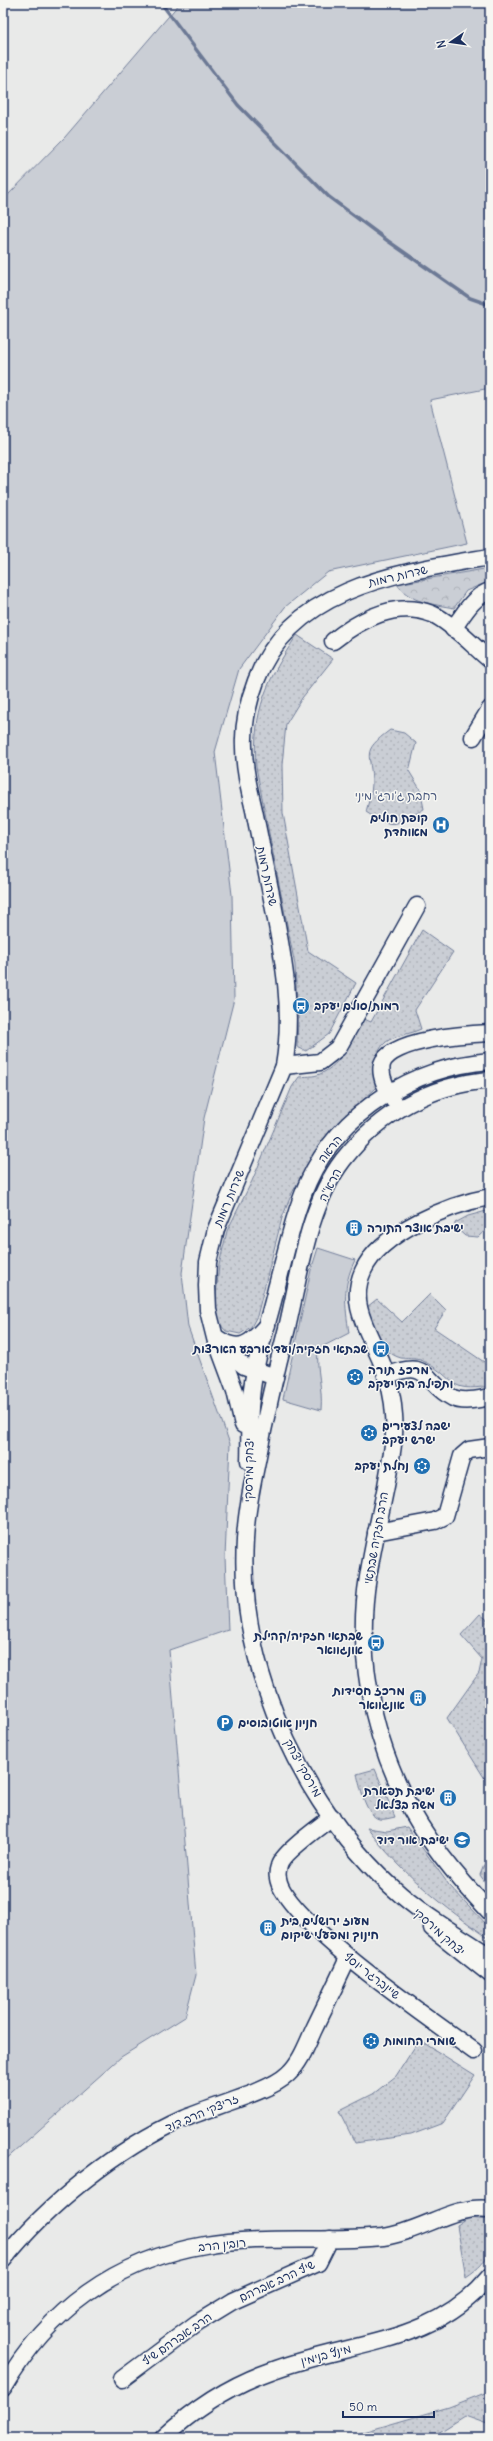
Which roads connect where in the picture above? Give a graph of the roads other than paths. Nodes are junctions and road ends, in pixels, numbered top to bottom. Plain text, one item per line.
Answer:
1 (490, 557) edge
2 (490, 591) edge
3 (453, 629) junction
4 (333, 641) dead end
5 (490, 660) edge
6 (490, 709) edge
7 (473, 737) dead end
8 (418, 906) dead end
9 (490, 1033) edge
10 (490, 1061) edge
11 (284, 1066) junction
12 (490, 1080) edge
13 (389, 1093) junction
14 (399, 1109) junction
15 (490, 1196) edge
16 (267, 1325) junction
17 (215, 1339) junction
18 (256, 1372) junction
19 (386, 1376) junction
20 (275, 1377) junction
21 (490, 1397) edge
22 (490, 1447) edge
23 (249, 1458) junction
24 (248, 1509) junction
25 (376, 1532) junction
26 (332, 1817) junction
27 (392, 1887) junction
28 (490, 1912) edge
29 (490, 1956) edge
30 (348, 1958) junction
31 (490, 1974) edge
32 (474, 2051) dead end
33 (490, 2209) edge
34 (330, 2239) junction
35 (3, 2260) edge
36 (490, 2276) edge
37 (233, 2301) joint
38 (122, 2379) dead end
39 (3, 2388) edge
40 (163, 2438) edge

1 - 11 street, שדרות רמות
2 - 3 street
3 - 4 street
3 - 5 street
6 - 7 street
8 - 11 street
9 - 13 street
10 - 13 street, הראה
11 - 17 street, שדרות רמות
12 - 14 street, הרא''ה
13 - 14 street
13 - 16 street, הראה
14 - 20 street, הרא''ה
15 - 19 street, הרב חזקיה שבתאי
16 - 17 street
16 - 18 street, הראה
17 - 18 street
17 - 23 street, שדרות רמות
18 - 20 street
18 - 23 street, יצחק מירסקי
19 - 21 street
19 - 25 street, הרב חזקיה שבתאי
20 - 24 street, יצחק מירסקי
22 - 25 street
23 - 24 street, יצחק מירסקי
24 - 26 street, מירסקי יצחק
25 - 28 street, הרב חזקיה שבתאי
26 - 27 street, מירסקי יצחק
26 - 30 street, שיינברגר יוסף
27 - 29 street, מירסקי יצחק
27 - 31 street, יצחק מירסקי
30 - 32 street, שיינברגר יוסף
30 - 35 street, זריצקי הרב דוד
33 - 34 street, רובין הרב
34 - 37 street, שיף הרב אברהם
34 - 39 street, רובין הרב
36 - 40 street, מינץ בנימין
37 - 38 street, הרב אברהם שיף

